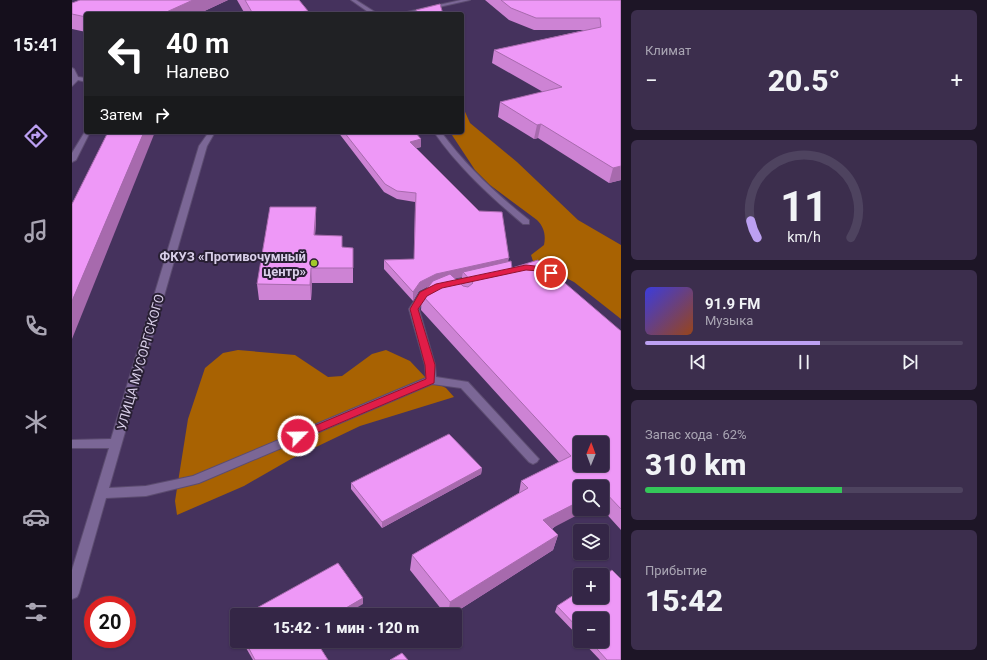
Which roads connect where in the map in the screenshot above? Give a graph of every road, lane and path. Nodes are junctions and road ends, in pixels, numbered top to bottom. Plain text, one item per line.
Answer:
1 (353, 0) edge
2 (468, 0) edge
3 (372, 12) edge
4 (411, 12) edge
5 (72, 70) edge
6 (76, 78) junction
7 (84, 80) edge
8 (72, 84) edge
9 (86, 134) edge
10 (211, 134) edge
11 (438, 134) edge
12 (72, 160) edge
13 (526, 222) dead end
14 (481, 277) edge
15 (451, 283) junction
16 (460, 292) edge
17 (431, 380) junction
18 (72, 444) edge
19 (116, 444) junction
20 (533, 459) dead end
21 (101, 493) junction
22 (72, 593) edge

1 - 3 street
2 - 4 street
5 - 6 street
6 - 7 street
6 - 8 street
9 - 12 street
10 - 19 street, УЛИЦА МУСОРГСКОГО
11 - 13 street
14 - 15 street
15 - 16 street
15 - 17 street
17 - 20 street
17 - 21 street
18 - 19 street
19 - 21 street, УЛИЦА МУСОРГСКОГО
21 - 22 street, УЛИЦА МУСОРГСКОГО

